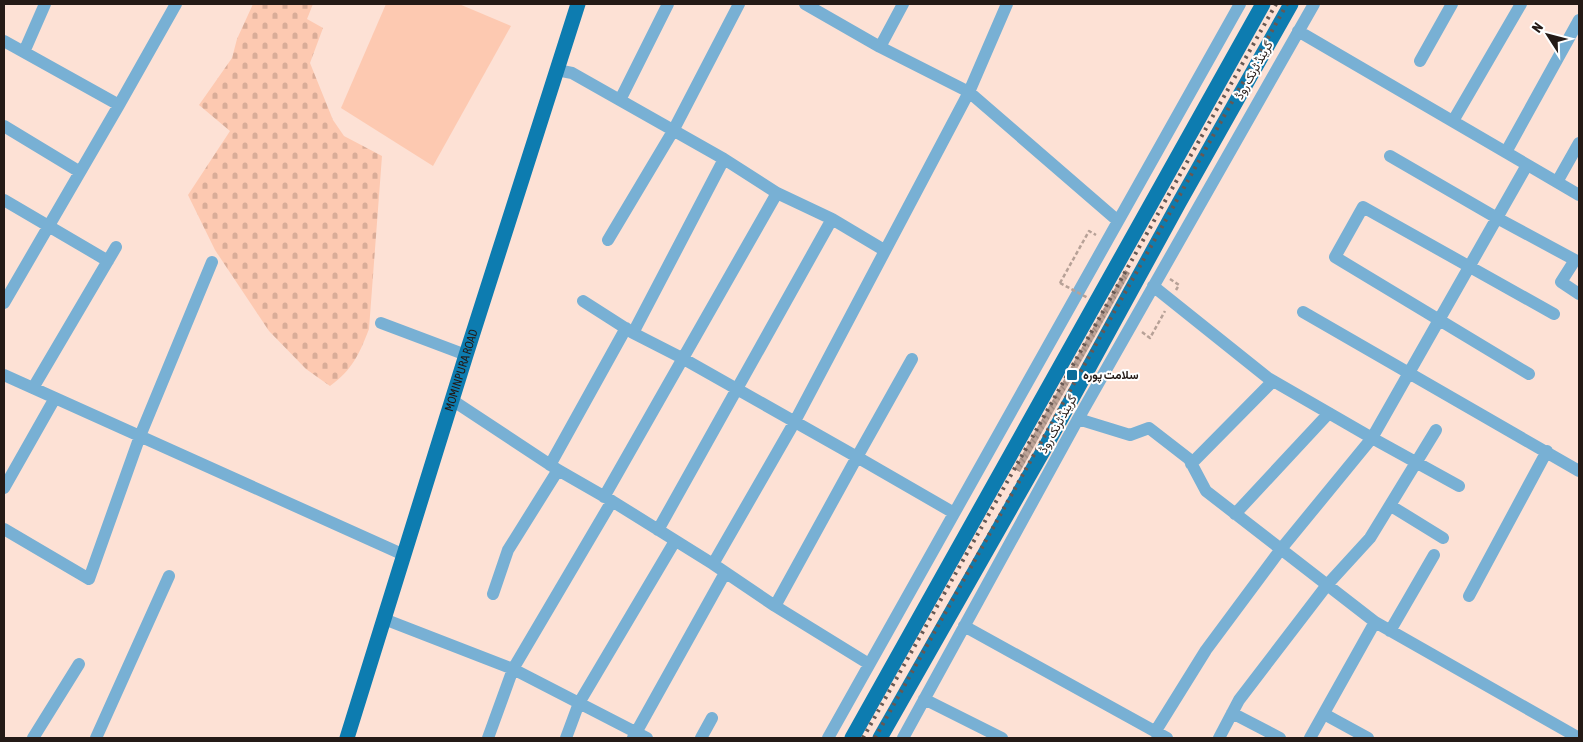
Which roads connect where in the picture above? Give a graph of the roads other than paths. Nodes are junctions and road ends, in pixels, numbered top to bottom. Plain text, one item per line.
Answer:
1 (45, 4) edge
2 (176, 4) edge
3 (578, 4) edge
4 (668, 4) edge
5 (739, 4) edge
6 (805, 4) edge
7 (903, 4) edge
8 (1007, 4) edge
9 (1240, 4) edge
10 (1263, 4) edge
11 (1291, 4) edge
12 (1314, 4) edge
13 (1452, 4) edge
14 (1522, 4) edge
15 (1579, 20) edge
16 (1298, 32) junction
17 (4, 41) edge
18 (880, 47) junction
19 (24, 52) junction
20 (1420, 61) dead end
21 (557, 70) junction
22 (969, 92) junction
23 (620, 100) junction
24 (119, 105) junction
25 (1454, 122) junction
26 (4, 126) edge
27 (673, 131) junction
28 (1579, 143) edge
29 (1506, 152) junction
30 (1390, 156) dead end
31 (724, 159) junction
32 (1527, 164) junction
33 (1197, 170) junction
34 (80, 172) junction
35 (1214, 179) junction
36 (1557, 182) junction
37 (777, 193) junction
38 (1579, 195) edge
39 (4, 200) edge
40 (1497, 218) junction
41 (832, 219) junction
42 (1118, 221) junction
43 (49, 226) junction
44 (608, 240) dead end
45 (116, 247) dead end
46 (884, 250) junction
47 (108, 260) junction
48 (212, 262) dead end
49 (1469, 267) junction
50 (1153, 286) junction
51 (1579, 294) edge
52 (583, 301) dead end
53 (4, 303) edge
54 (1304, 312) dead end
55 (1554, 314) dead end
56 (1439, 320) junction
57 (381, 323) dead end
58 (630, 331) junction
59 (466, 355) junction
60 (682, 358) junction
61 (912, 359) dead end
62 (1409, 373) junction
63 (4, 374) edge
64 (1529, 374) dead end
65 (1272, 381) junction
66 (33, 388) junction
67 (736, 389) junction
68 (55, 398) junction
69 (452, 400) junction
70 (1329, 413) junction
71 (1078, 419) junction
72 (794, 423) junction
73 (1436, 430) dead end
74 (140, 436) junction
75 (1372, 438) junction
76 (1547, 452) junction
77 (857, 458) junction
78 (1417, 463) junction
79 (1192, 464) junction
80 (554, 468) junction
81 (1579, 471) edge
82 (1459, 486) dead end
83 (4, 488) edge
84 (608, 499) junction
85 (1391, 506) junction
86 (954, 514) junction
87 (1235, 514) junction
88 (4, 529) edge
89 (658, 530) junction
90 (1443, 538) dead end
91 (675, 541) junction
92 (1281, 549) junction
93 (404, 555) junction
94 (1434, 555) dead end
95 (713, 564) junction
96 (725, 573) junction
97 (169, 576) dead end
98 (1328, 585) junction
99 (493, 594) dead end
100 (1469, 596) dead end
101 (775, 606) junction
102 (384, 619) junction
103 (1375, 622) junction
104 (964, 626) junction
105 (1390, 630) junction
106 (79, 664) dead end
107 (869, 664) junction
108 (513, 669) junction
109 (924, 699) junction
110 (579, 703) junction
111 (1232, 713) junction
112 (1324, 714) junction
113 (712, 718) dead end
114 (1155, 732) junction
115 (638, 736) edge
116 (33, 738) edge
117 (96, 738) edge
118 (347, 738) edge
119 (488, 738) edge
120 (566, 738) edge
121 (701, 738) edge
122 (828, 738) edge
123 (852, 738) edge
124 (880, 738) edge
125 (903, 738) edge
126 (1002, 738) edge
127 (1167, 738) edge
128 (1219, 738) edge
129 (1280, 738) edge
130 (1310, 738) edge
131 (1368, 738) edge
132 (1579, 738) edge

1 - 19 street
2 - 24 street
3 - 21 main road, MOMINPURA ROAD
4 - 23 street
5 - 27 street
6 - 18 street
7 - 18 street
8 - 22 street
9 - 42 street
10 - 123 main road, گرینڈ ٹرنک روڈ
11 - 33 main road, گرینڈ ٹرنک روڈ
12 - 16 street
13 - 20 street
14 - 25 street
15 - 29 street
16 - 25 street
16 - 35 street
17 - 19 street
18 - 22 street
19 - 24 street
21 - 23 street
21 - 59 main road, MOMINPURA ROAD
22 - 42 street
22 - 46 street
23 - 27 street
24 - 34 street
25 - 29 street
26 - 34 street
27 - 31 street
27 - 44 street
28 - 36 street
29 - 32 street
30 - 40 street
31 - 37 street
31 - 58 street
32 - 36 street
32 - 40 street
33 - 35 street
33 - 124 main road, گرینڈ ٹرنک روڈ
34 - 43 street
35 - 50 street
36 - 38 street
37 - 41 street
37 - 60 street
39 - 43 street
40 - 49 street
40 - 51 street
41 - 46 street
41 - 67 street
42 - 86 street
43 - 47 street
43 - 53 street
45 - 47 street
46 - 72 street
47 - 66 street
48 - 74 street
49 - 55 street
49 - 56 street
49 - 56 street
50 - 65 street
50 - 71 street
52 - 58 street
54 - 62 street
56 - 62 street
56 - 64 street
57 - 59 street
58 - 60 street
58 - 80 street
59 - 69 main road, MOMINPURA ROAD
60 - 67 street
60 - 84 street
61 - 77 street
62 - 75 street
62 - 76 street
63 - 66 street
65 - 70 street
65 - 79 street
66 - 68 street
67 - 72 street
67 - 89 street
68 - 74 street
68 - 83 street
69 - 80 street
69 - 93 main road, MOMINPURA ROAD
70 - 75 street
70 - 87 street
71 - 79 street
71 - 104 street
72 - 77 street
72 - 95 street
73 - 78 street
74 - 88 street
74 - 93 street
75 - 78 street
75 - 92 street
76 - 81 street
76 - 100 street
77 - 86 street
77 - 101 street
78 - 82 street
78 - 85 street
79 - 87 street
80 - 84 street
80 - 99 street
84 - 89 street
84 - 108 street
85 - 90 street
85 - 98 street
86 - 107 street
87 - 92 street
89 - 91 street
91 - 95 street
91 - 110 street
92 - 98 street
92 - 114 street
93 - 102 main road, MOMINPURA ROAD
94 - 105 street
95 - 96 street
96 - 101 street
96 - 115 street
97 - 117 street
98 - 103 street
98 - 111 street
101 - 107 street
102 - 108 street
102 - 118 main road, MOMINPURA ROAD
103 - 105 street
103 - 112 street
104 - 109 street
104 - 114 street
105 - 132 street
106 - 116 street
107 - 122 street
108 - 110 street
108 - 119 street
109 - 125 street
109 - 126 street
110 - 115 street
110 - 120 street
111 - 128 street
111 - 129 street
112 - 130 street
112 - 131 street
113 - 121 street
114 - 127 street

